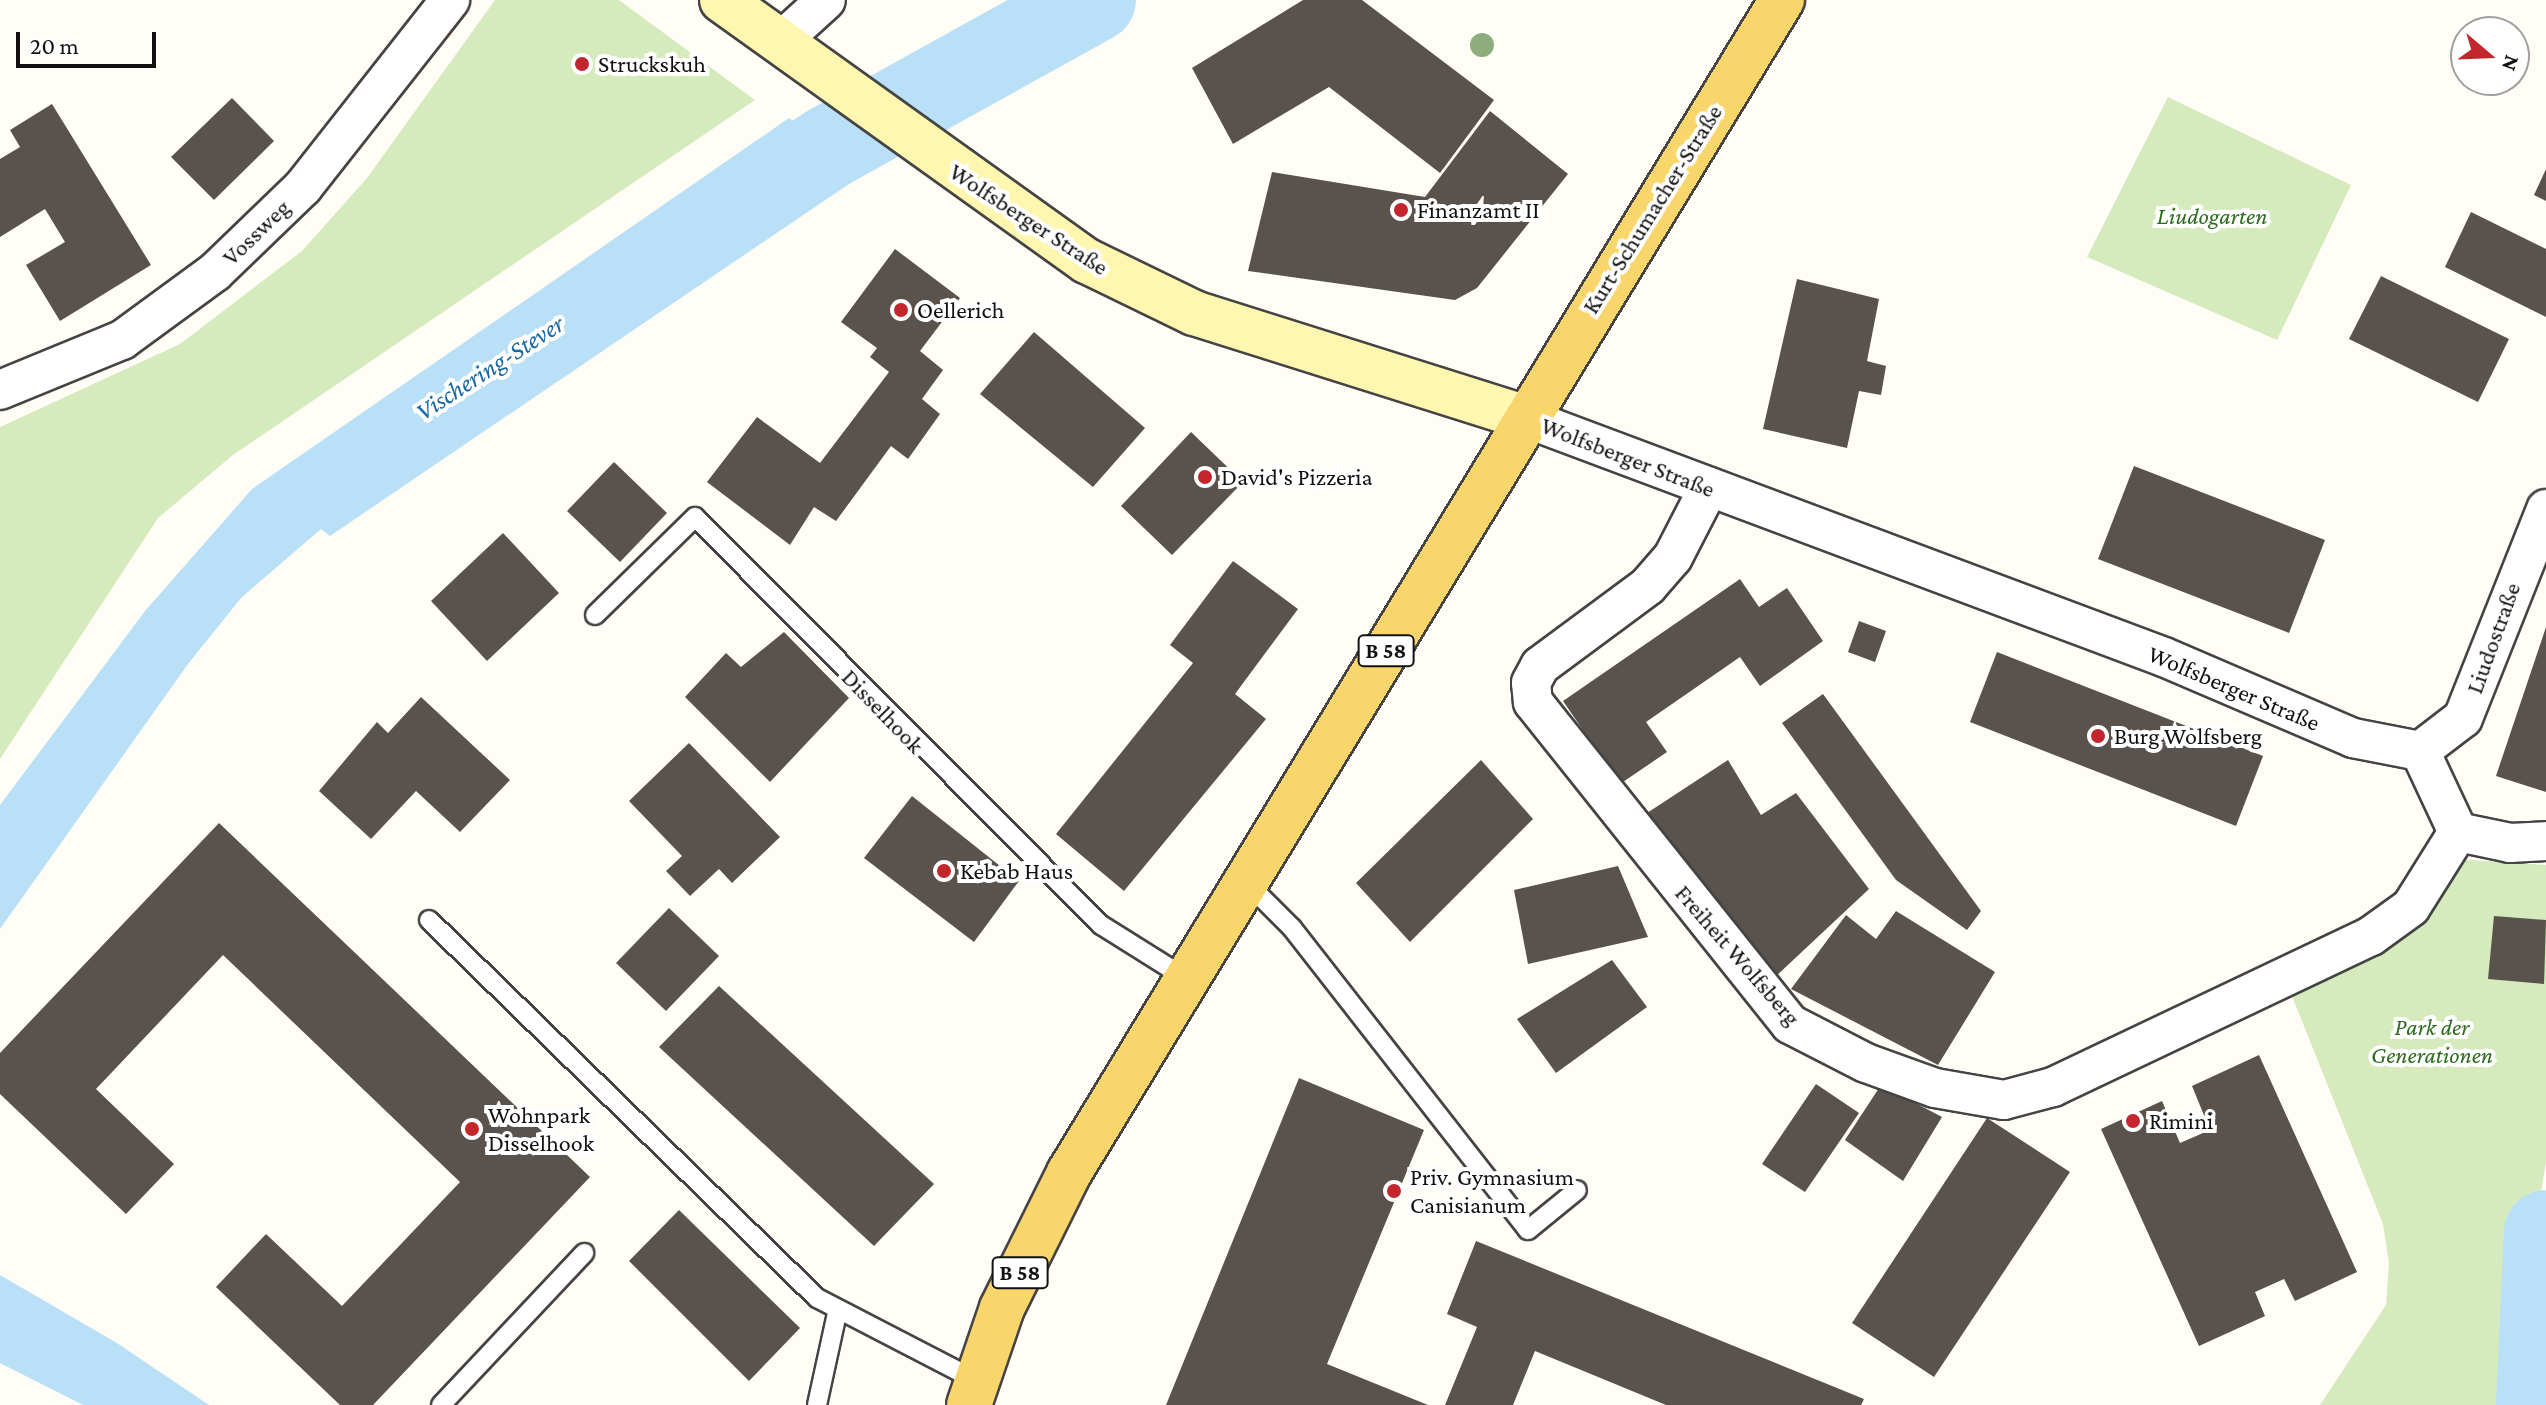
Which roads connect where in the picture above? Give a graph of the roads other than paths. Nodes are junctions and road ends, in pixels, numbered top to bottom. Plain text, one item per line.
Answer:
1 (450, 0) edge
2 (722, 0) edge
3 (826, 0) edge
4 (1782, 0) edge
5 (780, 42) junction
6 (0, 390) edge
7 (1523, 417) junction
8 (1709, 487) junction
9 (2546, 509) edge
10 (595, 615) dead end
11 (2420, 751) junction
12 (2458, 832) junction
13 (2546, 841) edge
14 (1248, 884) junction
15 (429, 920) dead end
16 (1189, 980) junction
17 (1577, 1190) dead end
18 (584, 1253) dead end
19 (838, 1309) junction
20 (973, 1393) edge
21 (441, 1405) edge
22 (817, 1405) edge

1 - 6 street, Vossweg
2 - 5 main road, Wolfsberger Straße
3 - 5 street
4 - 7 main road, Kurt-Schumacher-Straße / B 58
5 - 7 main road, Wolfsberger Straße
7 - 8 street, Wolfsberger Straße
7 - 14 main road, B 58
8 - 11 street, Wolfsberger Straße
8 - 12 street, Freiheit Wolfsberg
9 - 11 street, Liudostraße
10 - 16 lane, Disselhook
11 - 12 street
12 - 13 street
14 - 16 main road, B 58
14 - 17 lane
15 - 19 lane
16 - 20 main road, B 58
18 - 21 lane
19 - 20 lane
19 - 22 lane

